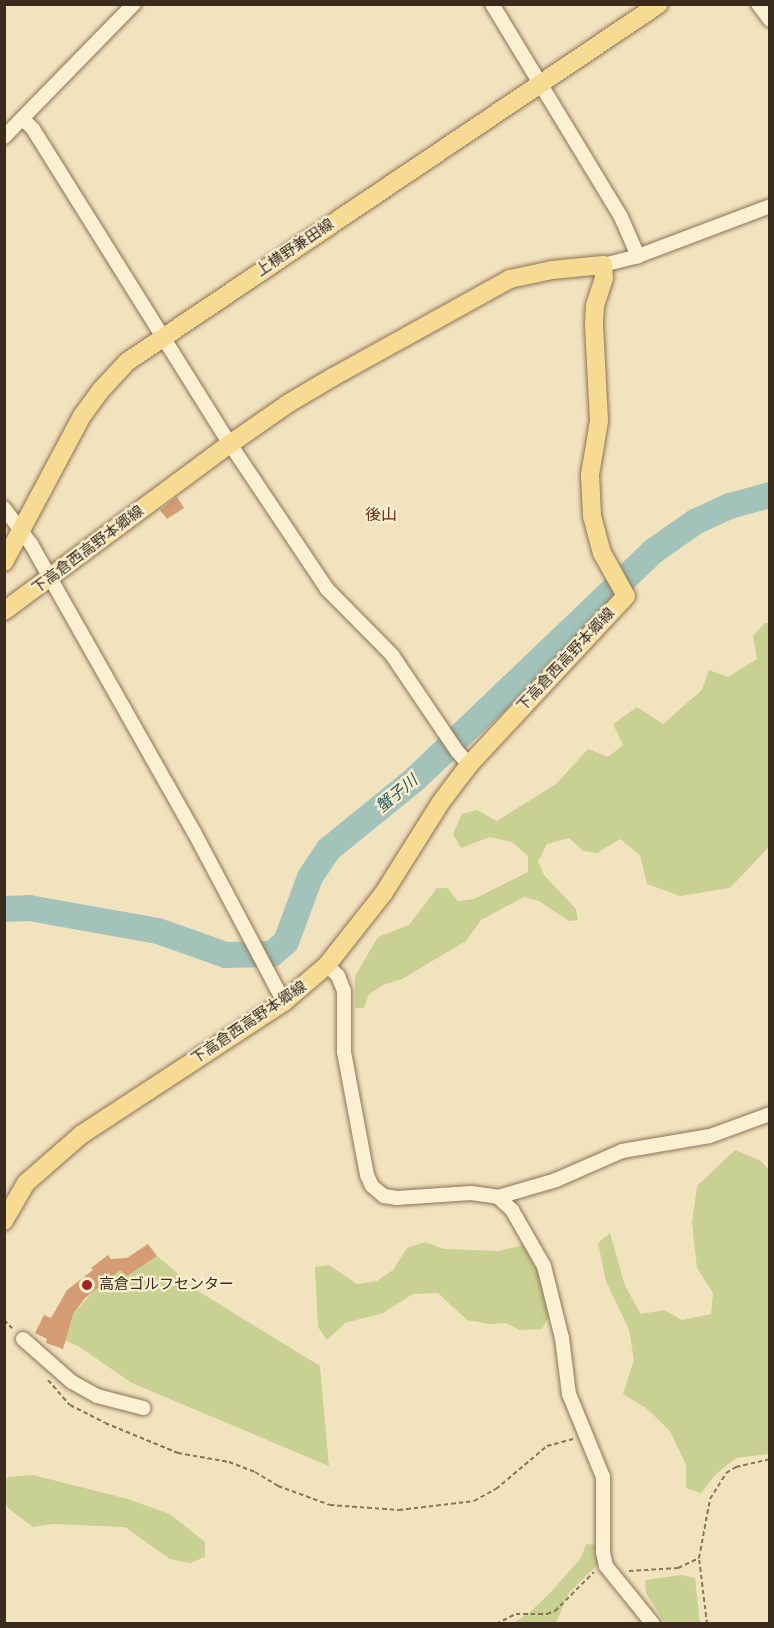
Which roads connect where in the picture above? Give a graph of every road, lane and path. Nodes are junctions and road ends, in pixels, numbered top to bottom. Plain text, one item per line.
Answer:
1 (134, 4) edge
2 (492, 4) edge
3 (659, 4) edge
4 (758, 4) edge
5 (770, 20) edge
6 (540, 84) junction
7 (23, 119) junction
8 (4, 137) edge
9 (770, 206) edge
10 (638, 256) junction
11 (603, 265) junction
12 (164, 336) junction
13 (230, 444) junction
14 (4, 508) edge
15 (22, 530) junction
16 (4, 562) edge
17 (51, 579) junction
18 (4, 611) edge
19 (463, 758) junction
20 (327, 965) junction
21 (284, 1002) junction
22 (770, 1114) edge
23 (498, 1197) junction
24 (4, 1221) edge
25 (4, 1320) edge
26 (23, 1339) joint
27 (45, 1375) dead end
28 (143, 1408) dead end
29 (585, 1436) junction
30 (770, 1459) edge
31 (699, 1558) junction
32 (606, 1566) junction
33 (496, 1623) edge
34 (653, 1623) edge
35 (707, 1623) edge

1 - 7 street
2 - 6 street
3 - 6 main road, 上横野兼田線
4 - 5 street
6 - 10 street
6 - 12 main road, 上横野兼田線
7 - 8 street
7 - 12 street
9 - 10 street
10 - 11 street
11 - 13 main road, 下高倉西高野本郷線
11 - 19 main road, 下高倉西高野本郷線
12 - 13 street
12 - 15 main road, 上横野兼田線
13 - 17 main road, 下高倉西高野本郷線
13 - 19 street
14 - 15 street
15 - 16 main road, 上横野兼田線
15 - 17 street
17 - 18 main road, 下高倉西高野本郷線
17 - 21 street
19 - 20 main road, 下高倉西高野本郷線
20 - 21 main road, 下高倉西高野本郷線
20 - 23 street
21 - 24 main road, 下高倉西高野本郷線
22 - 23 street
23 - 29 street
25 - 26 path
26 - 28 street
27 - 29 path
29 - 32 street
30 - 31 path
31 - 32 path
31 - 35 path
32 - 33 path
32 - 34 street

